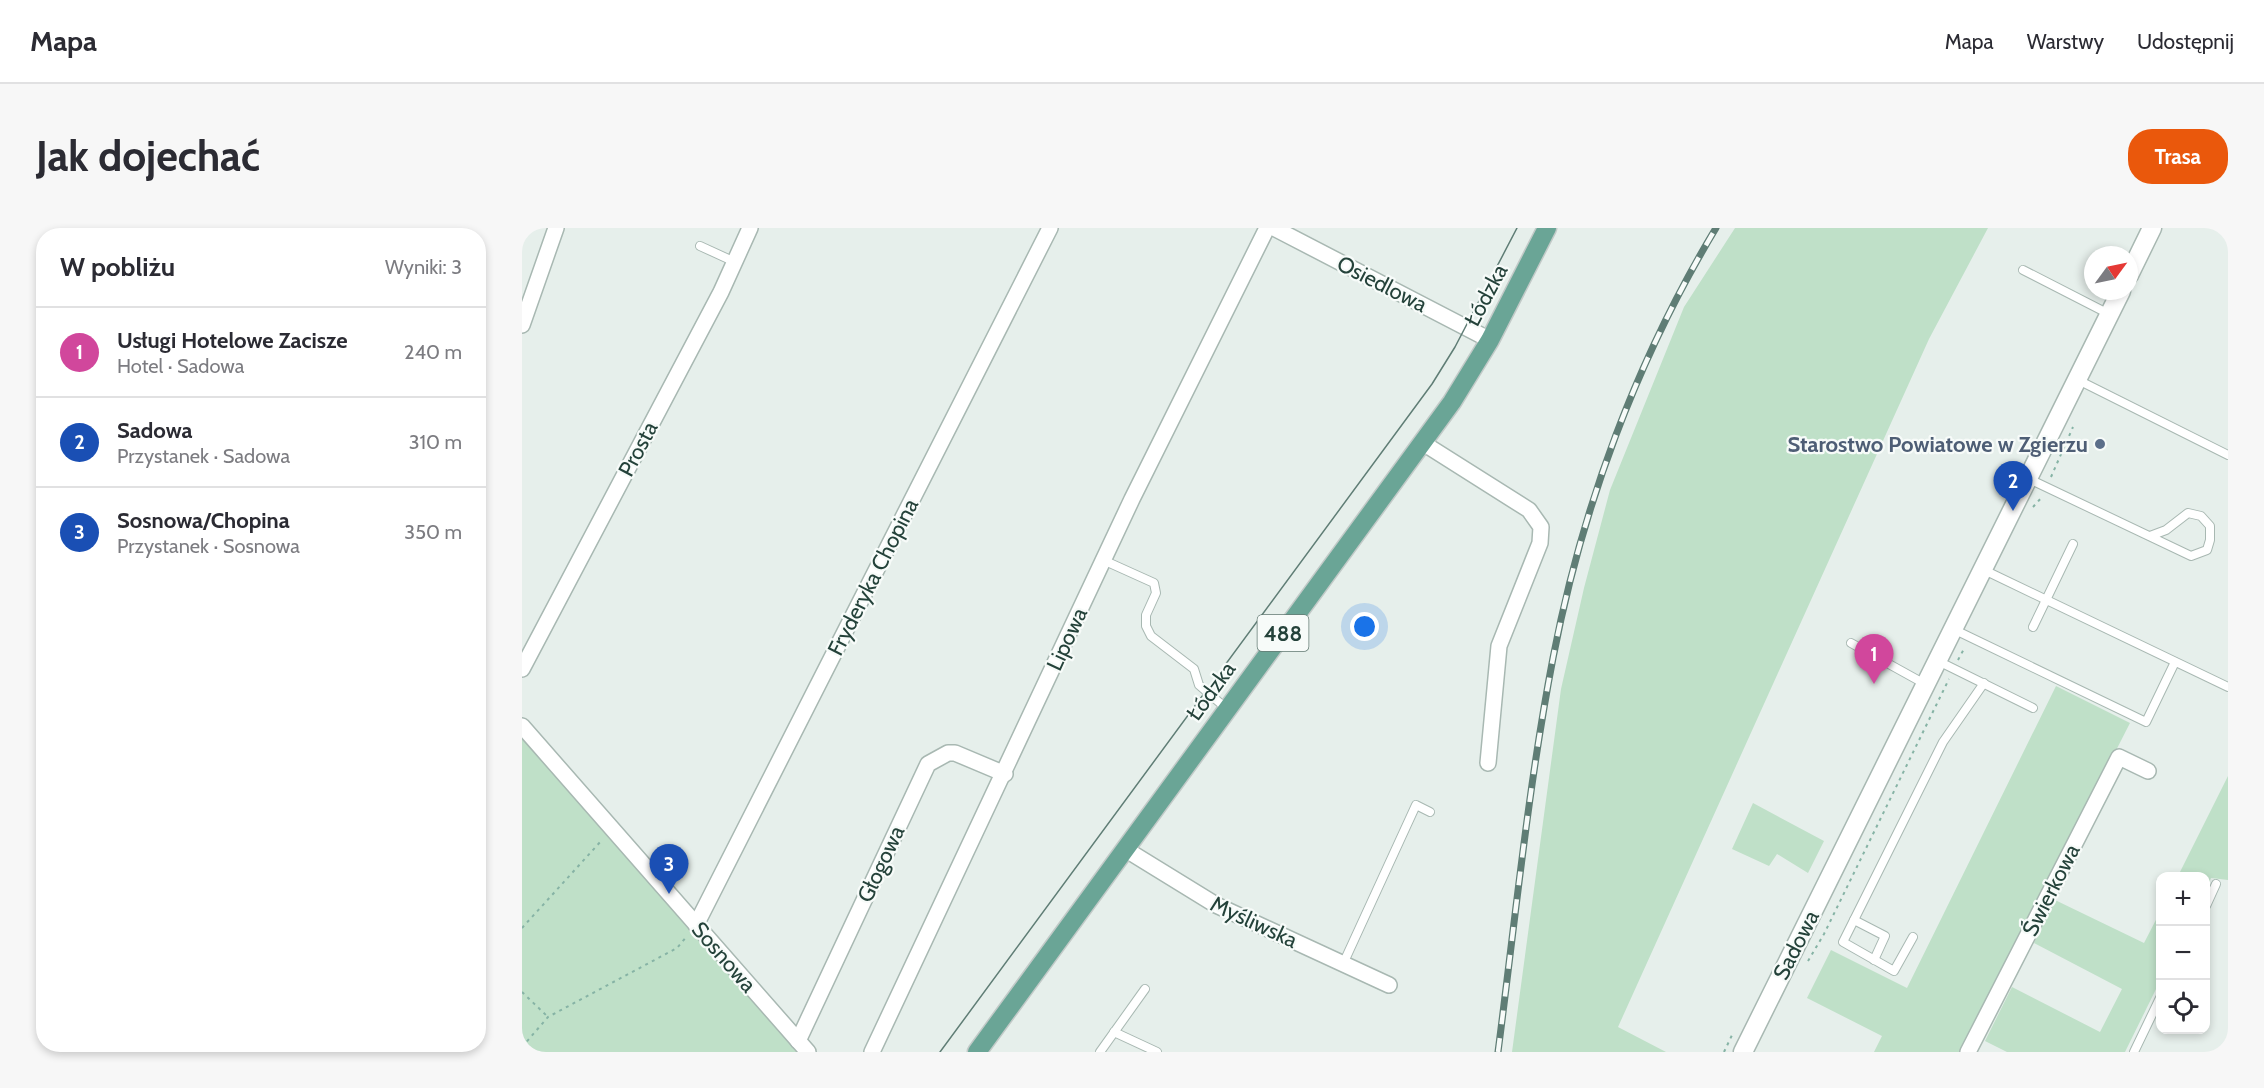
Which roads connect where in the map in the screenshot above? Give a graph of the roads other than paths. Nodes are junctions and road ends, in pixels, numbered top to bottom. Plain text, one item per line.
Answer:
1 (556, 228) edge
2 (750, 228) edge
3 (1050, 228) edge
4 (1267, 228) edge
5 (1274, 228) edge
6 (1548, 228) edge
7 (2152, 228) edge
8 (700, 246) dead end
9 (2138, 257) edge
10 (735, 262) junction
11 (2023, 270) dead end
12 (2117, 300) edge
13 (2110, 314) junction
14 (522, 325) edge
15 (1490, 340) junction
16 (2077, 380) junction
17 (1423, 443) junction
18 (2228, 455) edge
19 (2027, 478) junction
20 (2150, 536) junction
21 (2073, 544) dead end
22 (1103, 560) junction
23 (1984, 570) junction
24 (2046, 600) junction
25 (2033, 627) dead end
26 (1953, 629) junction
27 (1851, 643) dead end
28 (1938, 661) junction
29 (2175, 662) junction
30 (522, 669) edge
31 (1984, 683) junction
32 (1926, 685) junction
33 (2228, 687) edge
34 (2033, 708) dead end
35 (1227, 709) junction
36 (522, 726) edge
37 (1488, 763) dead end
38 (2148, 771) dead end
39 (1005, 774) junction
40 (1430, 812) dead end
41 (1125, 849) junction
42 (2216, 884) dead end
43 (2210, 896) edge
44 (1854, 920) junction
45 (696, 925) junction
46 (1913, 937) dead end
47 (1874, 960) junction
48 (1343, 964) junction
49 (1389, 985) dead end
50 (1145, 989) dead end
51 (2156, 1006) edge
52 (1114, 1032) junction
53 (803, 1046) edge
54 (872, 1052) edge
55 (977, 1052) edge
56 (1100, 1052) edge
57 (1157, 1052) edge
58 (1743, 1052) edge
59 (1968, 1052) edge
60 (2134, 1052) edge

1 - 14 street
2 - 10 street, Prosta
3 - 45 street, Fryderyka Chopina
4 - 22 street, Lipowa
5 - 15 street, Osiedlowa
6 - 15 main road, Łódzka / 488
7 - 9 street
8 - 10 lane
10 - 30 street, Prosta
11 - 13 lane
12 - 13 street, Sadowa
13 - 16 street, Sadowa
15 - 17 main road, Łódzka / 488
16 - 18 lane
16 - 19 street, Sadowa
17 - 35 main road, Łódzka / 488
17 - 37 street
19 - 20 lane
19 - 23 street, Sadowa
20 - 20 lane
21 - 24 lane
22 - 35 lane
22 - 39 street, Lipowa
23 - 24 lane
23 - 26 street, Sadowa
24 - 25 lane
24 - 29 lane
26 - 28 street, Sadowa
26 - 29 lane
27 - 32 lane
28 - 31 lane
28 - 32 street, Sadowa
29 - 33 lane
31 - 34 lane
31 - 44 lane
32 - 58 street, Sadowa
35 - 41 main road, Łódzka / 488
36 - 45 street, Sosnowa
38 - 59 street, Świerkowa
39 - 53 street, Głogowa
39 - 54 street, Lipowa
40 - 48 lane
41 - 48 street, Myśliwska
41 - 55 main road, Łódzka / 488
42 - 43 lane
44 - 47 lane
44 - 47 lane
45 - 53 street, Sosnowa
46 - 47 lane
48 - 49 street, Myśliwska
50 - 52 lane
51 - 60 lane
52 - 56 lane
52 - 57 lane

